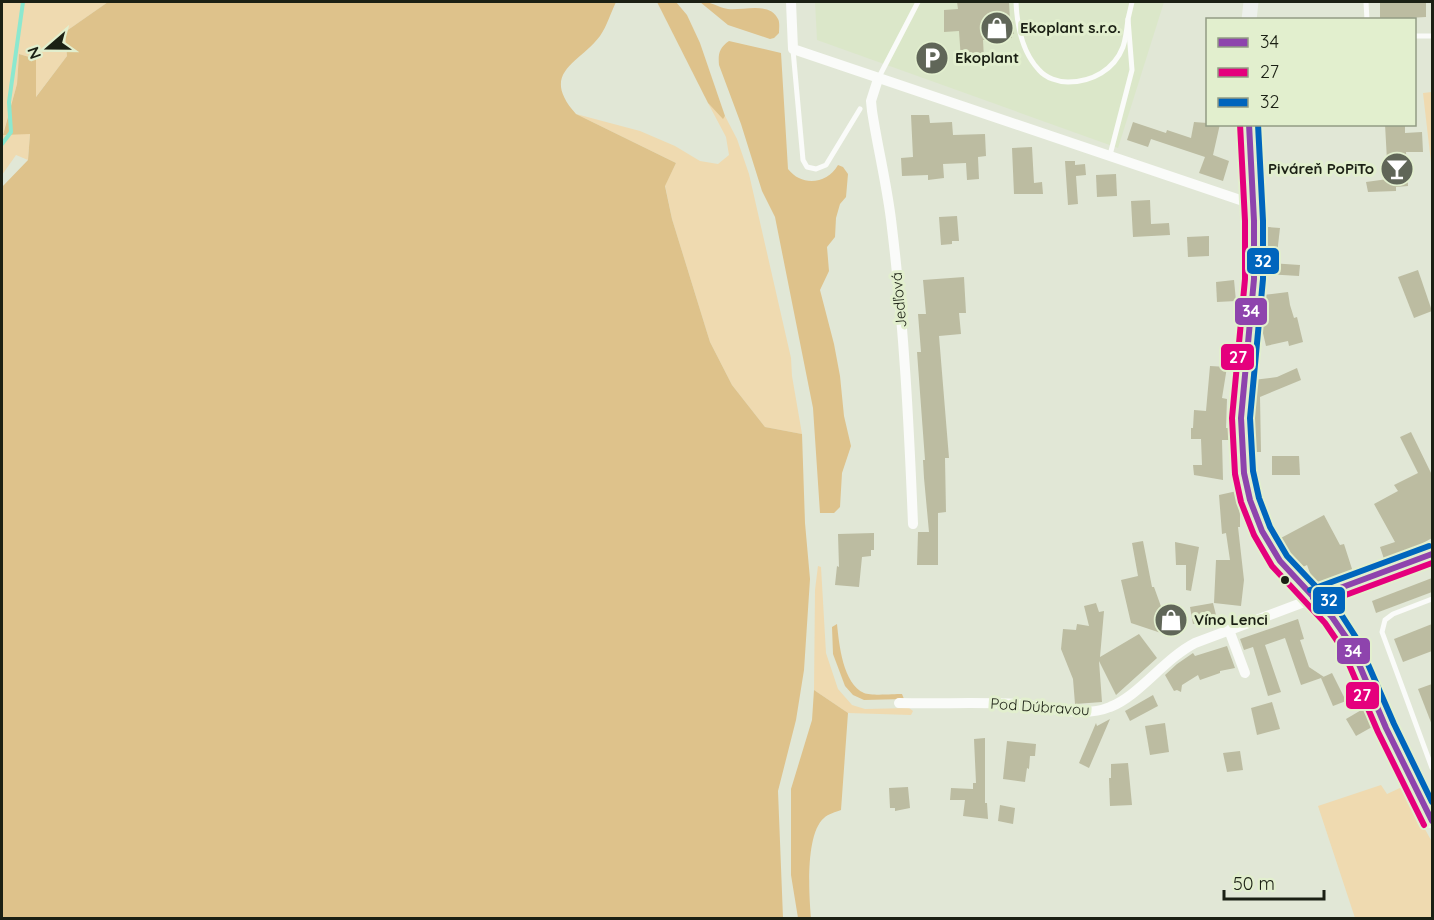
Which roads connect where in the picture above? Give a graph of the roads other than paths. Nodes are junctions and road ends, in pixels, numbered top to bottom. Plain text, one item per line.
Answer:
1 (791, 2) edge
2 (918, 2) edge
3 (1016, 2) edge
4 (1132, 2) edge
5 (1251, 2) edge
6 (1365, 2) edge
7 (1249, 18) edge
8 (1366, 18) edge
9 (1128, 19) junction
10 (1416, 36) edge
11 (1432, 36) edge
12 (793, 49) junction
13 (878, 79) junction
14 (860, 109) dead end
15 (1249, 126) edge
16 (1110, 155) junction
17 (1252, 204) junction
18 (913, 524) dead end
19 (1432, 554) edge
20 (1313, 597) junction
21 (1432, 599) edge
22 (1229, 630) junction
23 (1245, 673) dead end
24 (899, 703) dead end
25 (1432, 768) edge
26 (1432, 821) edge

1 - 12 street
2 - 13 lane
3 - 9 lane
4 - 9 lane
5 - 7 main road
6 - 8 lane
9 - 16 lane
10 - 11 lane
12 - 13 street
12 - 14 lane
13 - 16 street
13 - 18 street, Jedľová
15 - 17 main road
16 - 17 street
17 - 20 main road
19 - 20 street, Pod Dúbravou
20 - 22 street, Pod Dúbravou
20 - 26 main road
21 - 25 lane
22 - 23 street
22 - 24 street, Pod Dúbravou

